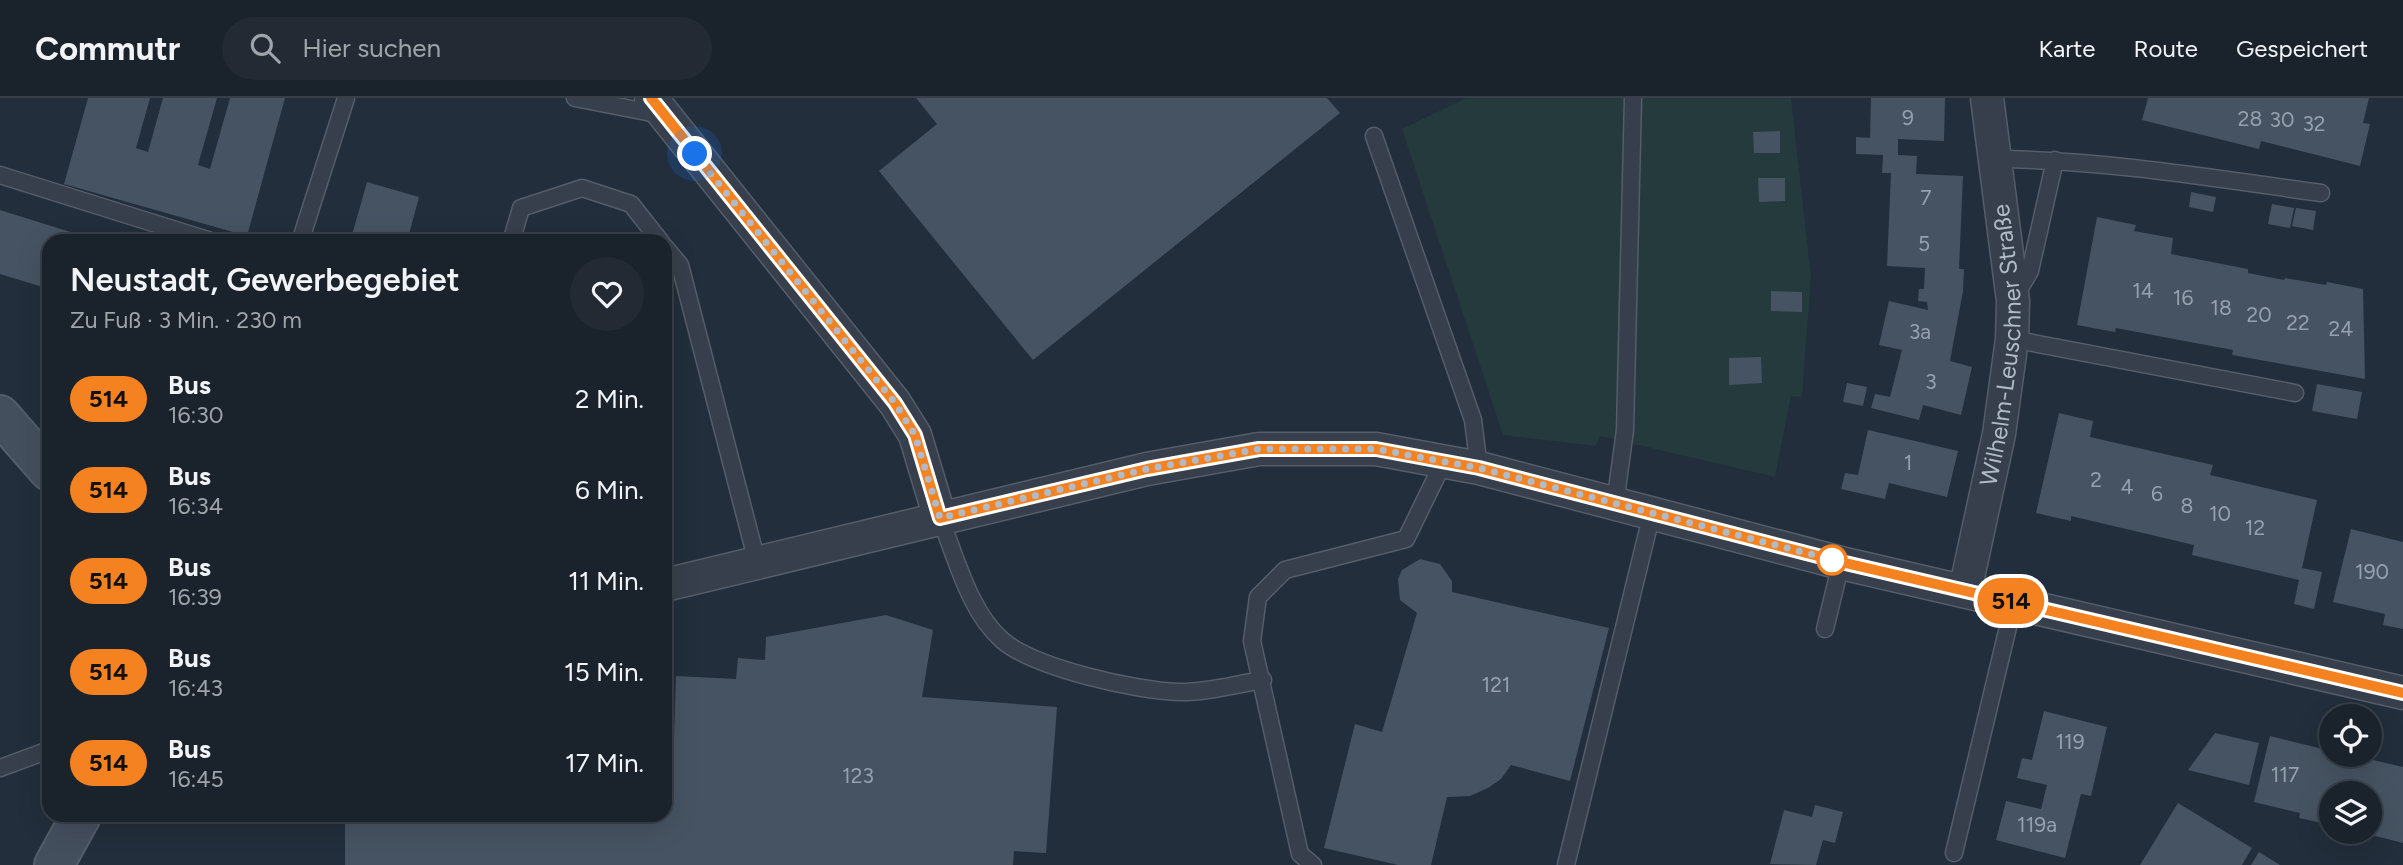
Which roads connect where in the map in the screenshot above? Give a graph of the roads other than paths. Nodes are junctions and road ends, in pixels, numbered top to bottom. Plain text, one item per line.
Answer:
1 (346, 98) edge
2 (575, 98) edge
3 (1633, 98) edge
4 (1987, 98) edge
5 (658, 106) edge
6 (1374, 136) dead end
7 (1994, 159) junction
8 (2055, 160) junction
9 (0, 175) edge
10 (2321, 193) dead end
11 (188, 234) edge
12 (303, 234) edge
13 (514, 234) edge
14 (655, 234) edge
15 (672, 255) edge
16 (2013, 301) junction
17 (2012, 339) junction
18 (2295, 393) dead end
19 (0, 415) edge
20 (1444, 461) junction
21 (42, 463) edge
22 (1479, 468) junction
23 (1615, 504) junction
24 (1652, 513) junction
25 (940, 518) junction
26 (757, 562) junction
27 (1841, 562) junction
28 (672, 583) edge
29 (1965, 592) junction
30 (2014, 602) junction
31 (1825, 629) dead end
32 (1263, 680) junction
33 (2403, 693) edge
34 (42, 753) edge
35 (0, 768) edge
36 (78, 822) edge
37 (1954, 853) dead end
38 (55, 864) edge
39 (1313, 865) edge
40 (1566, 865) edge

1 - 12 lane
2 - 5 lane
3 - 23 lane
4 - 7 street, Wilhelm-Leuschner Straße
5 - 25 street
6 - 22 lane
7 - 8 lane
7 - 16 street, Wilhelm-Leuschner Straße
8 - 10 lane
8 - 16 lane
9 - 11 lane
13 - 14 lane
15 - 26 lane
16 - 17 street, Wilhelm-Leuschner Straße
17 - 18 lane
17 - 29 street, Wilhelm-Leuschner Straße
19 - 21 street
20 - 22 street
20 - 25 street
20 - 32 lane
22 - 23 street
23 - 24 street
24 - 27 street
24 - 40 lane
25 - 26 street
25 - 32 lane
26 - 28 street
27 - 29 street
27 - 31 lane
29 - 30 street
30 - 33 street
30 - 37 lane
32 - 39 lane
34 - 35 lane
36 - 38 street

